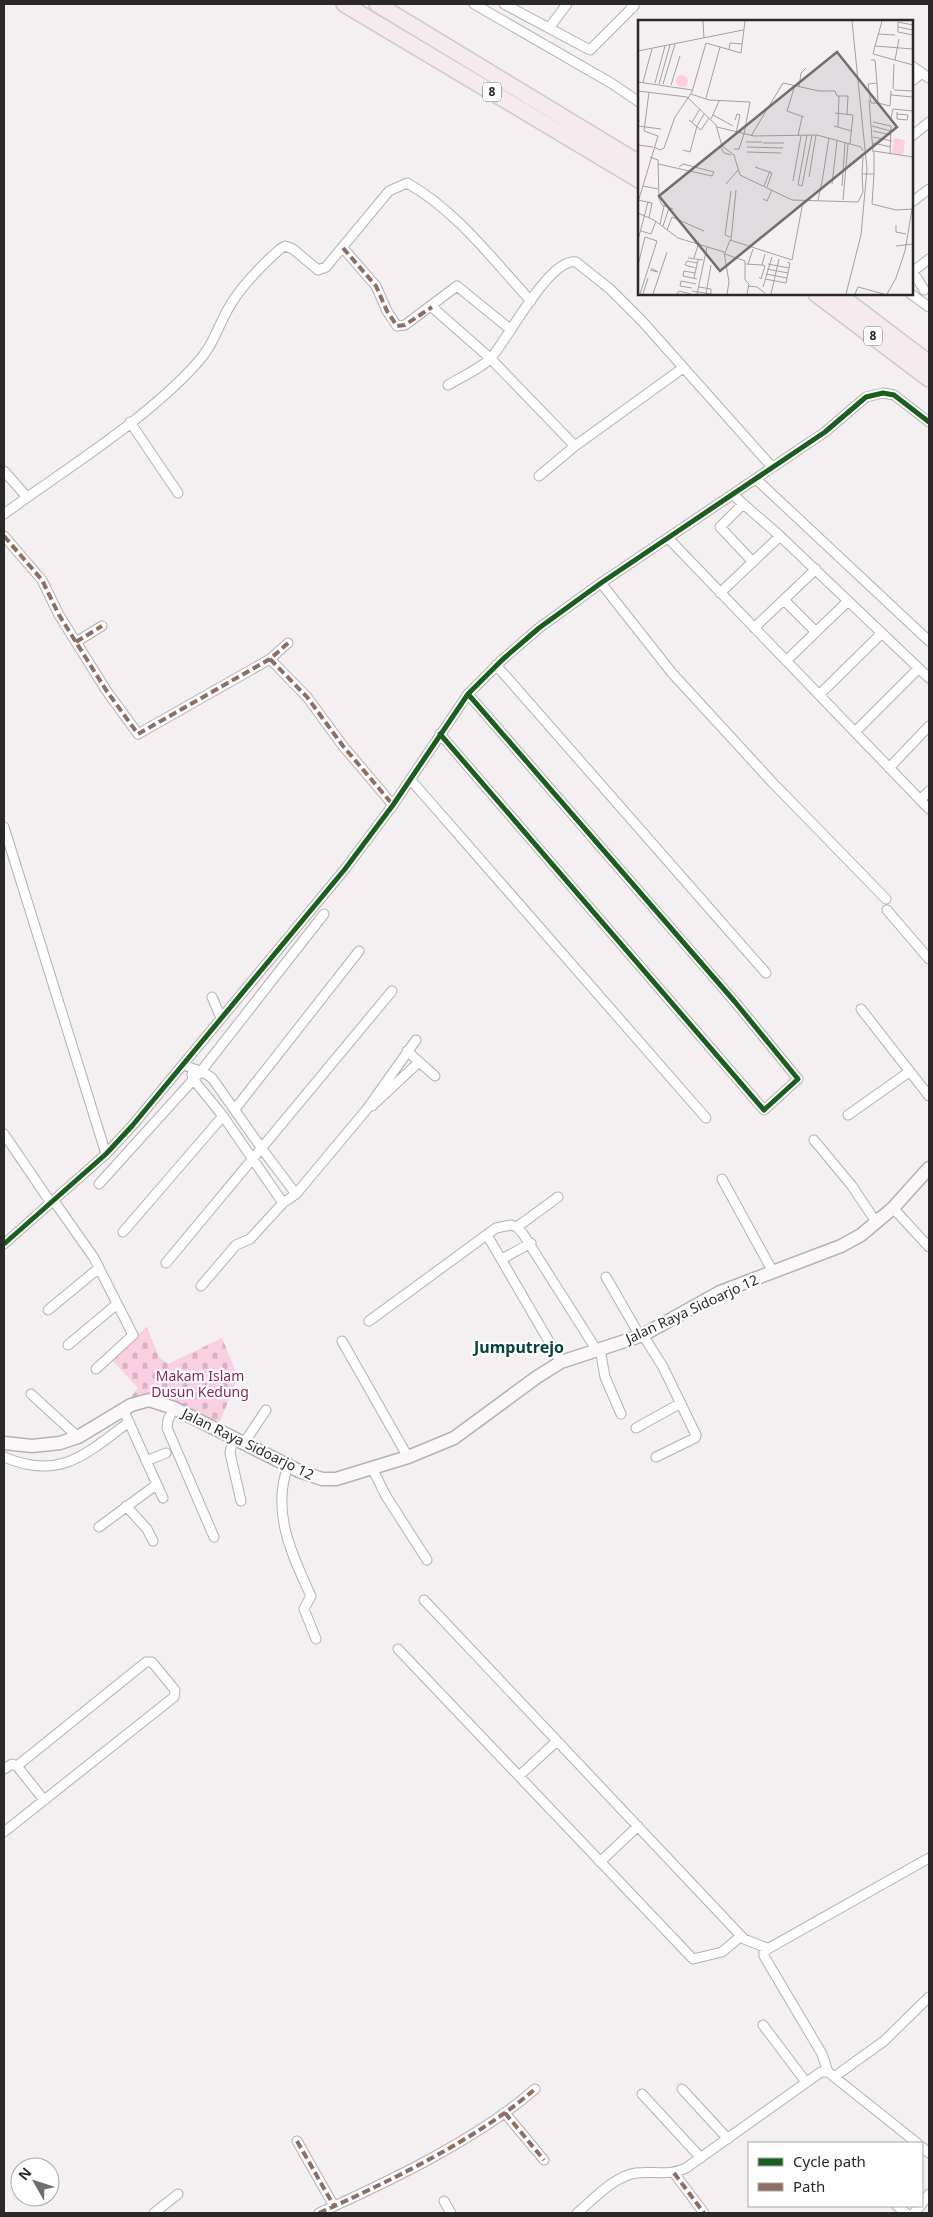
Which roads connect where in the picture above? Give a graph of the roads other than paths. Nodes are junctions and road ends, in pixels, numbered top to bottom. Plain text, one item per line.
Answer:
1 (344, 4) edge
2 (377, 4) edge
3 (474, 4) edge
4 (504, 4) edge
5 (567, 4) edge
6 (634, 5) edge
7 (549, 28) junction
8 (913, 67) edge
9 (926, 75) edge
10 (913, 81) edge
11 (638, 101) edge
12 (929, 122) edge
13 (913, 135) edge
14 (638, 162) edge
15 (638, 179) edge
16 (929, 189) edge
17 (913, 201) edge
18 (342, 248) junction
19 (929, 259) edge
20 (913, 272) edge
21 (913, 274) edge
22 (913, 284) edge
23 (927, 291) edge
24 (817, 295) edge
25 (839, 295) edge
26 (912, 295) edge
27 (531, 301) junction
28 (432, 307) junction
29 (929, 307) edge
30 (510, 329) junction
31 (490, 358) junction
32 (929, 363) edge
33 (684, 368) junction
34 (929, 380) edge
35 (448, 385) dead end
36 (130, 422) junction
37 (929, 422) edge
38 (574, 446) junction
39 (772, 468) junction
40 (4, 471) edge
41 (539, 476) dead end
42 (756, 479) junction
43 (178, 493) dead end
44 (733, 495) junction
45 (27, 497) junction
46 (743, 504) junction
47 (4, 514) edge
48 (4, 536) edge
49 (780, 536) junction
50 (668, 538) junction
51 (753, 562) junction
52 (816, 569) junction
53 (601, 583) junction
54 (720, 593) junction
55 (784, 600) junction
56 (848, 601) junction
57 (102, 626) dead end
58 (754, 628) junction
59 (816, 632) junction
60 (882, 633) junction
61 (929, 641) edge
62 (76, 642) junction
63 (288, 643) dead end
64 (270, 658) junction
65 (786, 661) junction
66 (496, 665) junction
67 (919, 668) junction
68 (929, 678) edge
69 (468, 694) junction
70 (819, 695) junction
71 (929, 726) edge
72 (855, 732) junction
73 (440, 734) junction
74 (889, 768) junction
75 (410, 779) junction
76 (929, 791) edge
77 (920, 800) junction
78 (394, 805) junction
79 (929, 809) edge
80 (4, 827) edge
81 (886, 899) dead end
82 (887, 910) dead end
83 (324, 914) dead end
84 (359, 951) dead end
85 (929, 959) edge
86 (766, 973) dead end
87 (392, 991) dead end
88 (212, 996) dead end
89 (860, 1010) dead end
90 (221, 1018) junction
91 (416, 1040) dead end
92 (407, 1051) junction
93 (419, 1062) junction
94 (183, 1064) junction
95 (192, 1069) junction
96 (202, 1070) junction
97 (909, 1072) junction
98 (435, 1076) dead end
99 (193, 1079) junction
100 (929, 1096) edge
101 (235, 1109) junction
102 (367, 1109) junction
103 (848, 1115) dead end
104 (223, 1116) junction
105 (706, 1118) dead end
106 (4, 1134) edge
107 (814, 1140) dead end
108 (262, 1150) junction
109 (106, 1154) junction
110 (252, 1160) junction
111 (927, 1175) edge
112 (722, 1179) dead end
113 (99, 1184) dead end
114 (296, 1194) junction
115 (558, 1197) dead end
116 (53, 1202) junction
117 (284, 1203) junction
118 (893, 1208) junction
119 (876, 1222) junction
120 (517, 1227) junction
121 (123, 1232) dead end
122 (487, 1235) junction
123 (4, 1244) edge
124 (531, 1244) junction
125 (929, 1247) edge
126 (502, 1259) junction
127 (166, 1263) dead end
128 (99, 1268) junction
129 (773, 1272) junction
130 (606, 1277) dead end
131 (201, 1286) dead end
132 (117, 1304) junction
133 (48, 1310) dead end
134 (369, 1322) dead end
135 (645, 1339) junction
136 (342, 1340) dead end
137 (68, 1345) dead end
138 (600, 1352) junction
139 (561, 1362) junction
140 (96, 1368) dead end
141 (31, 1394) dead end
142 (681, 1403) junction
143 (266, 1410) dead end
144 (172, 1412) junction
145 (621, 1414) dead end
146 (126, 1416) junction
147 (636, 1428) dead end
148 (78, 1437) junction
149 (4, 1443) edge
150 (234, 1443) junction
151 (166, 1453) dead end
152 (4, 1457) edge
153 (408, 1457) junction
154 (656, 1457) dead end
155 (146, 1461) junction
156 (286, 1470) junction
157 (374, 1473) junction
158 (156, 1485) junction
159 (163, 1498) dead end
160 (241, 1501) dead end
161 (126, 1506) junction
162 (99, 1527) dead end
163 (214, 1537) dead end
164 (153, 1541) dead end
165 (427, 1560) dead end
166 (424, 1600) dead end
167 (316, 1639) dead end
168 (398, 1650) dead end
169 (557, 1741) junction
170 (17, 1766) junction
171 (4, 1769) edge
172 (519, 1776) junction
173 (44, 1800) junction
174 (638, 1826) junction
175 (4, 1832) edge
176 (929, 1858) edge
177 (600, 1862) junction
178 (741, 1936) junction
179 (767, 1948) junction
180 (929, 1997) edge
181 (763, 2025) dead end
182 (831, 2075) junction
183 (806, 2082) junction
184 (535, 2089) dead end
185 (682, 2089) dead end
186 (642, 2094) dead end
187 (505, 2113) junction
188 (728, 2139) junction
189 (297, 2141) dead end
190 (916, 2142) edge
191 (701, 2158) junction
192 (544, 2160) dead end
193 (679, 2171) junction
194 (178, 2194) dead end
195 (444, 2201) dead end
196 (588, 2204) junction
197 (334, 2206) junction
198 (154, 2213) edge
199 (319, 2213) edge
200 (451, 2213) edge
201 (577, 2213) edge
202 (591, 2213) edge
203 (704, 2213) edge

1 - 15 highway, 8
2 - 14 highway, 8
3 - 11 street
4 - 7 street
5 - 7 street
6 - 7 street
8 - 9 street
9 - 10 street
12 - 13 street
16 - 17 street
18 - 27 street
18 - 28 street
18 - 36 street
19 - 20 street
21 - 23 street
22 - 23 street
24 - 34 highway, 8
25 - 32 highway, 8
26 - 29 street
27 - 30 street
27 - 33 street
28 - 30 street
28 - 31 street
30 - 31 street
31 - 35 street
31 - 38 street
33 - 38 street
33 - 39 street
36 - 43 street
36 - 45 street
37 - 39 street
38 - 41 street
39 - 42 street
40 - 45 street
42 - 44 street
42 - 61 street
44 - 46 street
44 - 50 street
45 - 47 street
46 - 49 street
46 - 51 street
48 - 62 street
49 - 51 street
49 - 52 street
50 - 53 street
50 - 54 street
51 - 54 street
52 - 55 street
52 - 56 street
53 - 66 street
53 - 81 street
54 - 58 street
55 - 58 street
55 - 59 street
56 - 59 street
56 - 60 street
57 - 62 street
58 - 65 street
59 - 65 street
60 - 67 street
60 - 70 street
62 - 64 street
63 - 64 street
64 - 78 street
65 - 70 street
66 - 69 street
66 - 86 street
67 - 68 street
67 - 72 street
69 - 73 street
69 - 73 street
70 - 72 street
71 - 74 street
72 - 74 street
73 - 75 street
74 - 77 street
75 - 78 street
75 - 105 street
76 - 77 street
77 - 79 street
78 - 90 street
80 - 109 street
82 - 85 street
83 - 96 street
84 - 101 street
87 - 108 street
88 - 90 street
89 - 97 street
90 - 94 street
91 - 92 street
92 - 93 street
92 - 102 street
93 - 98 street
93 - 102 street
94 - 95 street
94 - 109 street
95 - 96 street
95 - 99 street
96 - 99 street
96 - 101 street
97 - 100 street
97 - 103 street
99 - 104 street
99 - 113 street
101 - 108 street
102 - 114 street
104 - 110 street
104 - 121 street
106 - 116 street
107 - 119 street
108 - 110 street
108 - 114 street
109 - 116 street
110 - 117 street
110 - 127 street
111 - 118 main road, Jalan Raya Sidoarjo 12
112 - 129 street
114 - 117 street
115 - 120 street
116 - 123 street
116 - 128 street
117 - 131 street
118 - 119 main road, Jalan Raya Sidoarjo 12
118 - 125 street
119 - 129 main road, Jalan Raya Sidoarjo 12
120 - 122 street
120 - 124 street
122 - 126 street
122 - 134 street
124 - 126 street
124 - 138 street
126 - 139 street
128 - 132 street
128 - 133 street
129 - 135 main road, Jalan Raya Sidoarjo 12
130 - 135 street
132 - 137 street
132 - 140 street
135 - 138 main road, Jalan Raya Sidoarjo 12
135 - 142 street
136 - 153 street
138 - 139 main road, Jalan Raya Sidoarjo 12
138 - 145 street
139 - 153 main road, Jalan Raya Sidoarjo 12
141 - 148 street
142 - 147 street
142 - 154 street
143 - 150 street
144 - 146 main road, Jalan Raya Sidoarjo 12
144 - 150 main road, Jalan Raya Sidoarjo 12
144 - 163 street
146 - 148 main road, Jalan Raya Sidoarjo 12
146 - 152 street
146 - 155 street
148 - 149 main road, Jalan Raya Sidoarjo 12
150 - 156 main road, Jalan Raya Sidoarjo 12
150 - 160 street
151 - 155 street
153 - 157 main road, Jalan Raya Sidoarjo 12
155 - 158 street
156 - 157 main road, Jalan Raya Sidoarjo 12
156 - 167 street
157 - 165 street
158 - 159 street
158 - 161 street
161 - 162 street
161 - 164 street
166 - 169 street
168 - 172 street
169 - 172 street
169 - 174 street
170 - 171 street
170 - 173 street
170 - 173 street
172 - 177 street
173 - 175 street
174 - 177 street
174 - 178 street
176 - 179 street
177 - 178 street
178 - 179 street
179 - 182 street
180 - 182 street
181 - 183 street
182 - 183 street
182 - 190 street
183 - 188 street
184 - 187 street
185 - 188 street
186 - 191 street
187 - 192 street
187 - 197 street
188 - 191 street
189 - 197 street
191 - 193 street
193 - 196 street
193 - 203 street
194 - 198 street
195 - 200 street
196 - 201 street
196 - 202 street
197 - 199 street

